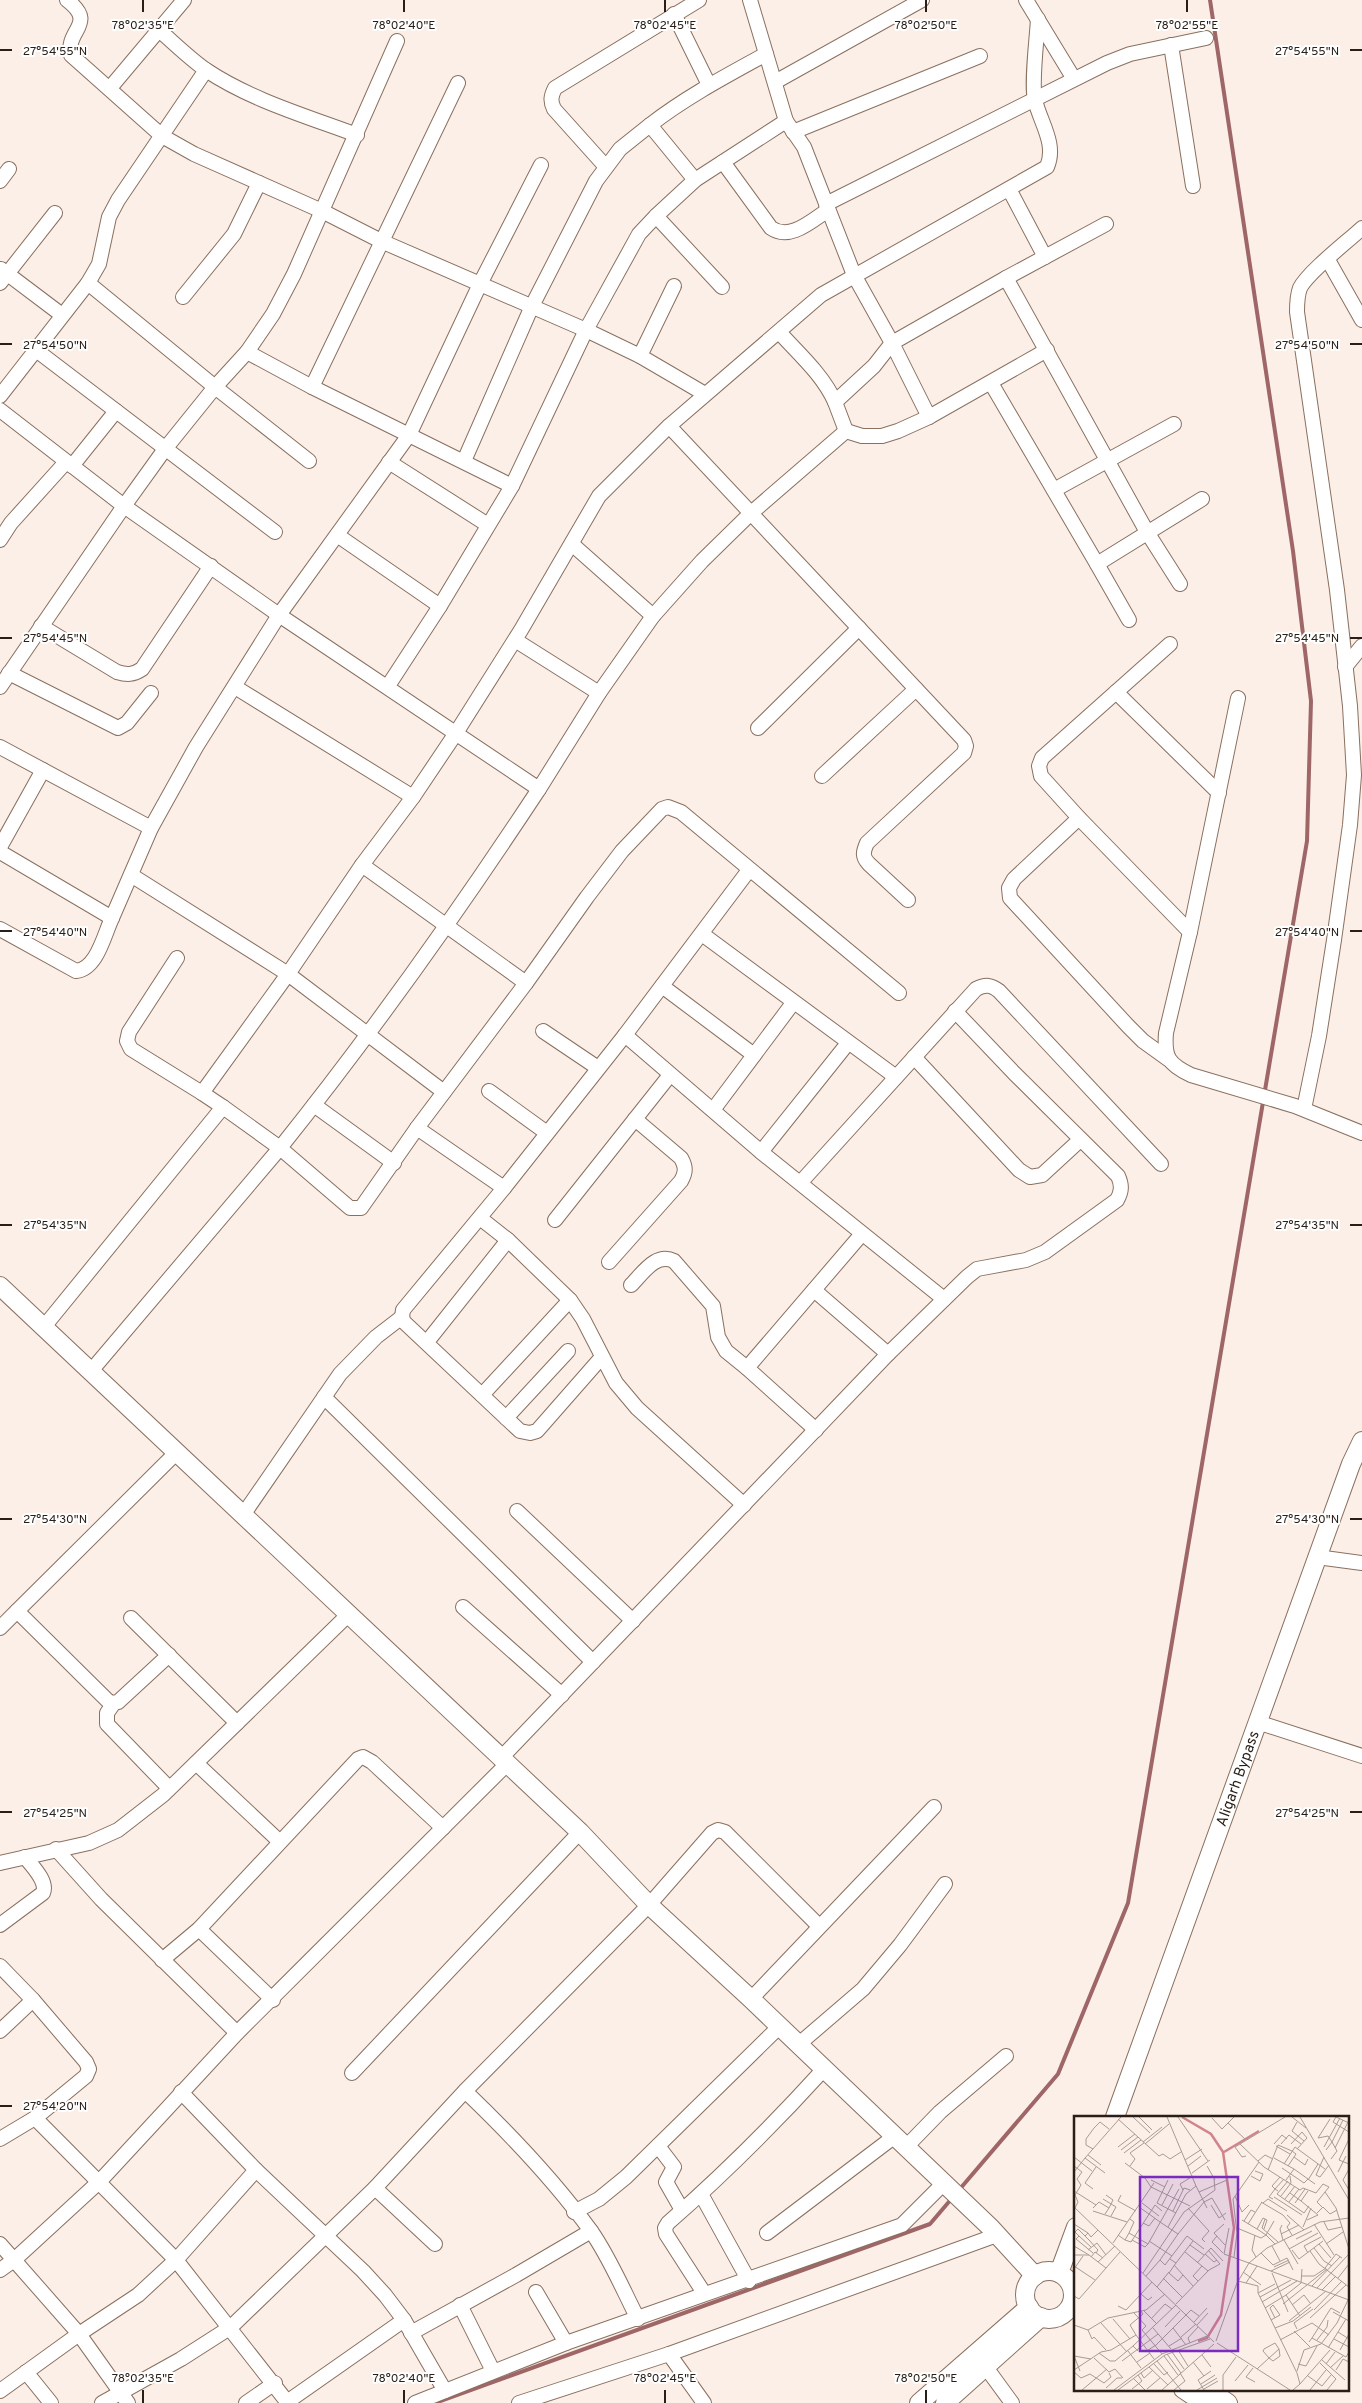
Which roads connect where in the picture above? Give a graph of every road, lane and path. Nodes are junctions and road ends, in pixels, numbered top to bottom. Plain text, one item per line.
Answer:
1 (68, 0) edge
2 (184, 0) edge
3 (699, 0) edge
4 (922, 0) edge
5 (1026, 0) edge
6 (753, 1) edge
7 (674, 14) junction
8 (1038, 19) junction
9 (159, 30) junction
10 (1206, 38) dead end
11 (397, 41) dead end
12 (1171, 45) junction
13 (766, 54) junction
14 (980, 56) dead end
15 (206, 70) junction
16 (1074, 79) junction
17 (775, 82) junction
18 (458, 83) dead end
19 (709, 85) junction
20 (110, 88) junction
21 (1034, 99) junction
22 (650, 126) junction
23 (790, 127) junction
24 (358, 135) junction
25 (162, 136) junction
26 (723, 162) junction
27 (541, 165) dead end
28 (606, 167) junction
29 (9, 170) dead end
30 (695, 180) junction
31 (0, 181) edge
32 (259, 183) junction
33 (1193, 186) dead end
34 (1009, 189) junction
35 (827, 207) junction
36 (322, 211) junction
37 (54, 213) dead end
38 (656, 216) junction
39 (1106, 224) dead end
40 (1362, 228) edge
41 (381, 240) junction
42 (1045, 257) junction
43 (1328, 260) junction
44 (2, 275) edge
45 (854, 275) junction
46 (1006, 278) junction
47 (88, 283) junction
48 (480, 284) junction
49 (674, 286) dead end
50 (722, 288) dead end
51 (183, 297) dead end
52 (532, 306) junction
53 (62, 315) junction
54 (1362, 320) edge
55 (586, 330) junction
56 (779, 332) junction
57 (892, 343) junction
58 (36, 350) junction
59 (1047, 350) junction
60 (247, 352) junction
61 (640, 356) junction
62 (991, 383) junction
63 (215, 387) junction
64 (312, 388) junction
65 (706, 394) junction
66 (0, 396) edge
67 (836, 402) junction
68 (0, 410) edge
69 (116, 411) junction
70 (929, 417) junction
71 (1174, 424) dead end
72 (669, 426) junction
73 (846, 431) junction
74 (409, 435) junction
75 (165, 449) junction
76 (309, 461) dead end
77 (464, 461) junction
78 (1107, 461) junction
79 (389, 462) junction
80 (69, 464) junction
81 (512, 486) junction
82 (1054, 490) junction
83 (1202, 499) dead end
84 (124, 506) junction
85 (750, 514) junction
86 (488, 525) junction
87 (275, 532) dead end
88 (1147, 532) junction
89 (337, 535) junction
90 (0, 540) edge
91 (572, 545) junction
92 (1097, 564) junction
93 (211, 566) junction
94 (1180, 584) dead end
95 (440, 606) junction
96 (279, 615) junction
97 (653, 616) junction
98 (1129, 620) dead end
99 (41, 626) junction
100 (859, 628) junction
101 (515, 640) junction
102 (1170, 644) dead end
103 (1362, 646) edge
104 (1345, 667) junction
105 (9, 673) junction
106 (388, 686) junction
107 (0, 687) edge
108 (235, 687) junction
109 (916, 689) junction
110 (1116, 692) junction
111 (151, 693) dead end
112 (599, 693) junction
113 (1238, 698) dead end
114 (1356, 708) edge
115 (758, 728) dead end
116 (456, 733) junction
117 (0, 747) edge
118 (43, 770) junction
119 (822, 776) dead end
120 (540, 789) junction
121 (1219, 793) junction
122 (413, 797) junction
123 (1079, 818) junction
124 (151, 828) junction
125 (0, 847) edge
126 (0, 852) edge
127 (362, 865) junction
128 (749, 870) junction
129 (131, 875) junction
130 (908, 900) dead end
131 (112, 918) junction
132 (446, 924) junction
133 (0, 928) edge
134 (1190, 932) junction
135 (702, 934) junction
136 (177, 958) dead end
137 (288, 974) junction
138 (526, 984) junction
139 (662, 986) junction
140 (899, 993) dead end
141 (793, 1003) junction
142 (955, 1011) junction
143 (543, 1031) dead end
144 (368, 1034) junction
145 (625, 1035) junction
146 (848, 1043) junction
147 (754, 1055) junction
148 (914, 1058) junction
149 (1168, 1059) junction
150 (598, 1068) junction
151 (670, 1075) junction
152 (896, 1077) junction
153 (488, 1091) dead end
154 (444, 1092) junction
155 (202, 1093) junction
156 (314, 1105) junction
157 (223, 1107) junction
158 (1300, 1108) junction
159 (713, 1110) junction
160 (635, 1119) junction
161 (417, 1128) junction
162 (547, 1133) junction
163 (1362, 1133) edge
164 (1080, 1140) junction
165 (280, 1148) junction
166 (760, 1152) junction
167 (394, 1162) junction
168 (1161, 1164) dead end
169 (801, 1182) junction
170 (504, 1188) junction
171 (480, 1218) junction
172 (555, 1220) dead end
173 (861, 1235) junction
174 (508, 1240) junction
175 (609, 1262) dead end
176 (631, 1285) dead end
177 (0, 1286) edge
178 (814, 1290) junction
179 (944, 1299) junction
180 (570, 1300) junction
181 (402, 1317) junction
182 (43, 1328) junction
183 (427, 1342) junction
184 (568, 1351) dead end
185 (888, 1354) junction
186 (601, 1358) junction
187 (747, 1368) junction
188 (91, 1371) junction
189 (482, 1395) junction
190 (324, 1397) junction
191 (506, 1418) junction
192 (816, 1430) junction
193 (1362, 1441) edge
194 (177, 1452) junction
195 (744, 1505) junction
196 (517, 1511) dead end
197 (243, 1515) junction
198 (1317, 1557) junction
199 (1362, 1563) edge
200 (463, 1607) dead end
201 (17, 1611) junction
202 (348, 1615) junction
203 (131, 1618) dead end
204 (633, 1621) junction
205 (0, 1628) edge
206 (168, 1655) junction
207 (593, 1662) junction
208 (562, 1694) junction
209 (114, 1703) junction
210 (1257, 1722) junction
211 (236, 1723) junction
212 (1362, 1756) edge
213 (503, 1762) junction
214 (196, 1763) junction
215 (170, 1788) junction
216 (934, 1807) dead end
217 (443, 1828) junction
218 (580, 1832) junction
219 (279, 1841) junction
220 (56, 1849) junction
221 (25, 1857) junction
222 (0, 1863) edge
223 (945, 1884) dead end
224 (649, 1905) junction
225 (0, 1925) edge
226 (819, 1926) junction
227 (199, 1929) junction
228 (162, 1960) junction
229 (0, 1966) edge
230 (751, 1998) junction
231 (33, 2000) junction
232 (273, 2000) junction
233 (780, 2027) junction
234 (0, 2031) edge
235 (237, 2033) junction
236 (799, 2044) junction
237 (1006, 2056) dead end
238 (824, 2069) junction
239 (352, 2073) dead end
240 (465, 2091) junction
241 (181, 2092) junction
242 (1115, 2116) edge
243 (35, 2118) junction
244 (0, 2139) edge
245 (901, 2142) junction
246 (658, 2146) junction
247 (256, 2170) junction
248 (100, 2181) junction
249 (375, 2188) junction
250 (949, 2188) junction
251 (701, 2194) junction
252 (682, 2210) junction
253 (574, 2212) junction
254 (591, 2231) junction
255 (994, 2231) junction
256 (1074, 2232) edge
257 (768, 2233) dead end
258 (326, 2238) junction
259 (0, 2244) edge
260 (435, 2244) dead end
261 (14, 2260) junction
262 (176, 2260) junction
263 (0, 2270) edge
264 (1059, 2273) junction
265 (1034, 2276) junction
266 (749, 2281) junction
267 (1074, 2291) edge
268 (536, 2292) dead end
269 (704, 2293) junction
270 (460, 2305) junction
271 (1072, 2311) edge
272 (1035, 2312) junction
273 (638, 2319) junction
274 (407, 2326) junction
275 (231, 2327) junction
276 (79, 2334) junction
277 (566, 2343) junction
278 (669, 2354) junction
279 (985, 2366) junction
280 (493, 2371) junction
281 (26, 2372) junction
282 (275, 2383) junction
283 (121, 2390) junction
284 (1184, 2390) edge
285 (1208, 2390) edge
286 (0, 2391) edge
287 (445, 2391) junction
288 (540, 2400) edge
289 (51, 2403) edge
290 (102, 2403) edge
291 (128, 2403) edge
292 (246, 2403) edge
293 (288, 2403) edge
294 (414, 2403) edge
295 (519, 2403) edge
296 (704, 2403) edge
297 (919, 2403) edge
298 (945, 2403) edge
299 (1012, 2403) edge
300 (1204, 2403) edge
301 (1228, 2403) edge

1 - 20 street
2 - 9 street
3 - 7 street
4 - 17 street
5 - 8 street
6 - 13 street
7 - 19 street
7 - 28 street
8 - 16 street
8 - 21 street
9 - 15 street
9 - 20 street
10 - 12 street
11 - 24 street
12 - 16 street
12 - 33 street
13 - 17 street
13 - 19 street
14 - 23 street
15 - 24 street
15 - 25 street
16 - 21 street
17 - 23 street
18 - 41 street
19 - 22 street
20 - 25 street
21 - 34 street
21 - 35 street
22 - 28 street
22 - 30 street
23 - 26 street
23 - 35 street
24 - 36 street
25 - 32 street
25 - 47 street
26 - 30 street
26 - 35 street
27 - 48 street
28 - 52 street
29 - 31 street
30 - 38 street
32 - 36 street
32 - 51 street
34 - 42 street
34 - 45 street
35 - 45 street
36 - 41 street
36 - 60 street
37 - 44 street
38 - 50 street
38 - 55 street
39 - 42 street
40 - 43 street
41 - 48 street
41 - 64 street
42 - 46 street
43 - 54 street
43 - 104 street
44 - 53 street
45 - 56 street
45 - 57 street
46 - 57 street
46 - 59 street
47 - 53 street
47 - 63 street
48 - 52 street
48 - 74 street
49 - 61 street
52 - 55 street
52 - 77 street
53 - 58 street
55 - 61 street
55 - 81 street
56 - 65 street
56 - 67 street
57 - 67 street
57 - 70 street
58 - 66 street
58 - 69 street
59 - 62 street
59 - 78 street
60 - 63 street
60 - 64 street
61 - 65 street
62 - 70 street
62 - 82 street
63 - 75 street
63 - 76 street
64 - 74 street
65 - 72 street
67 - 73 street
68 - 80 street
69 - 75 street
69 - 80 street
70 - 73 street
71 - 78 street
72 - 85 street
72 - 91 street
73 - 85 street
74 - 77 street
74 - 79 street
75 - 84 street
75 - 87 street
77 - 81 street
78 - 82 street
78 - 88 street
79 - 86 street
79 - 89 street
80 - 84 street
80 - 90 street
81 - 86 street
82 - 92 street
83 - 88 street
84 - 93 street
84 - 99 street
85 - 97 street
85 - 100 street
86 - 95 street
88 - 92 street
88 - 94 street
89 - 95 street
89 - 96 street
91 - 97 street
91 - 101 street
92 - 98 street
93 - 96 street
93 - 99 street
95 - 106 street
96 - 106 street
96 - 108 street
97 - 112 street
99 - 105 street
100 - 109 street
100 - 115 street
101 - 112 street
101 - 116 street
102 - 110 street
103 - 104 street
104 - 114 street
105 - 107 street
105 - 111 street
106 - 116 street
108 - 122 street
108 - 124 street
109 - 119 street
109 - 130 street
110 - 121 street
110 - 123 street
112 - 120 street
113 - 121 street
114 - 158 street
116 - 120 street
116 - 122 street
117 - 118 street
118 - 124 street
118 - 125 street
120 - 132 street
121 - 134 street
122 - 127 street
123 - 134 street
123 - 149 street
124 - 129 street
126 - 131 street
127 - 132 street
127 - 137 street
128 - 135 street
128 - 138 street
128 - 140 street
129 - 131 street
129 - 137 street
131 - 133 street
132 - 138 street
132 - 144 street
134 - 149 street
135 - 139 street
135 - 141 street
136 - 155 street
137 - 144 street
137 - 155 street
138 - 154 street
139 - 145 street
139 - 147 street
141 - 146 street
141 - 147 street
142 - 148 street
142 - 164 street
142 - 168 street
143 - 150 street
144 - 154 street
144 - 156 street
145 - 150 street
145 - 151 street
146 - 152 street
146 - 166 street
147 - 159 street
148 - 152 street
148 - 164 street
149 - 158 street
150 - 162 street
151 - 159 street
151 - 160 street
152 - 169 street
153 - 162 street
154 - 161 street
155 - 157 street
156 - 165 street
156 - 167 street
157 - 165 street
157 - 182 street
158 - 163 street
159 - 166 street
160 - 172 street
160 - 175 street
161 - 167 street
161 - 170 street
162 - 170 street
164 - 179 street
165 - 167 street
165 - 188 street
166 - 169 street
169 - 173 street
170 - 171 street
171 - 174 street
171 - 181 street
173 - 178 street
173 - 179 street
174 - 180 street
174 - 183 street
176 - 187 street
177 - 182 main road
178 - 185 street
178 - 187 street
179 - 185 street
180 - 186 street
180 - 189 street
181 - 183 street
181 - 190 street
182 - 188 main road
183 - 189 street
184 - 191 street
185 - 192 street
186 - 191 street
186 - 195 street
187 - 192 street
188 - 194 main road
189 - 191 street
190 - 197 street
190 - 207 street
192 - 195 street
193 - 198 main road, Aligarh Bypass
194 - 197 main road
194 - 201 street
195 - 204 street
196 - 204 street
197 - 202 main road
198 - 199 street
198 - 210 main road, Aligarh Bypass
200 - 208 street
201 - 205 street
201 - 209 street
202 - 211 street
202 - 213 main road
203 - 206 street
204 - 207 street
206 - 209 street
206 - 211 street
207 - 208 street
208 - 213 street
209 - 215 street
210 - 212 street
210 - 242 main road, Aligarh Bypass
211 - 214 street
213 - 217 street
213 - 218 main road
214 - 215 street
214 - 219 street
215 - 220 street
216 - 226 street
217 - 219 street
217 - 232 street
218 - 224 main road
218 - 239 street
219 - 227 street
220 - 221 street
220 - 228 street
221 - 222 street
221 - 225 street
223 - 236 street
224 - 226 street
224 - 230 main road
224 - 240 street
226 - 230 street
227 - 228 street
227 - 232 street
228 - 235 street
229 - 231 street
230 - 233 main road
231 - 234 street
231 - 243 street
232 - 235 street
233 - 236 main road
233 - 246 street
235 - 241 street
236 - 238 main road
237 - 245 street
238 - 245 main road
238 - 251 street
240 - 249 street
240 - 253 street
241 - 247 street
241 - 248 street
243 - 244 street
243 - 248 street
245 - 250 main road
245 - 257 street
246 - 252 street
246 - 253 street
247 - 258 street
247 - 262 street
248 - 261 street
248 - 262 street
249 - 258 street
249 - 260 street
250 - 255 main road
250 - 266 street
251 - 252 street
251 - 266 street
252 - 269 street
253 - 254 street
254 - 270 street
254 - 273 street
255 - 265 main road
255 - 278 street
256 - 264 main road
258 - 274 street
258 - 275 street
259 - 261 street
261 - 263 street
261 - 276 street
262 - 275 street
262 - 276 street
264 - 265 main road
264 - 267 main road
265 - 272 main road
266 - 269 street
267 - 271 main road
268 - 277 street
269 - 273 street
270 - 274 street
270 - 280 street
271 - 272 main road
272 - 279 main road
272 - 297 main road
273 - 277 street
274 - 287 street
274 - 293 street
275 - 282 street
275 - 283 street
276 - 281 street
276 - 283 street
277 - 280 street
278 - 288 street
278 - 296 street
279 - 298 main road
279 - 299 street
280 - 287 street
281 - 286 street
281 - 289 street
282 - 292 street
282 - 293 street
283 - 290 street
283 - 291 street
284 - 300 main road
285 - 301 main road
287 - 294 street
288 - 295 street

